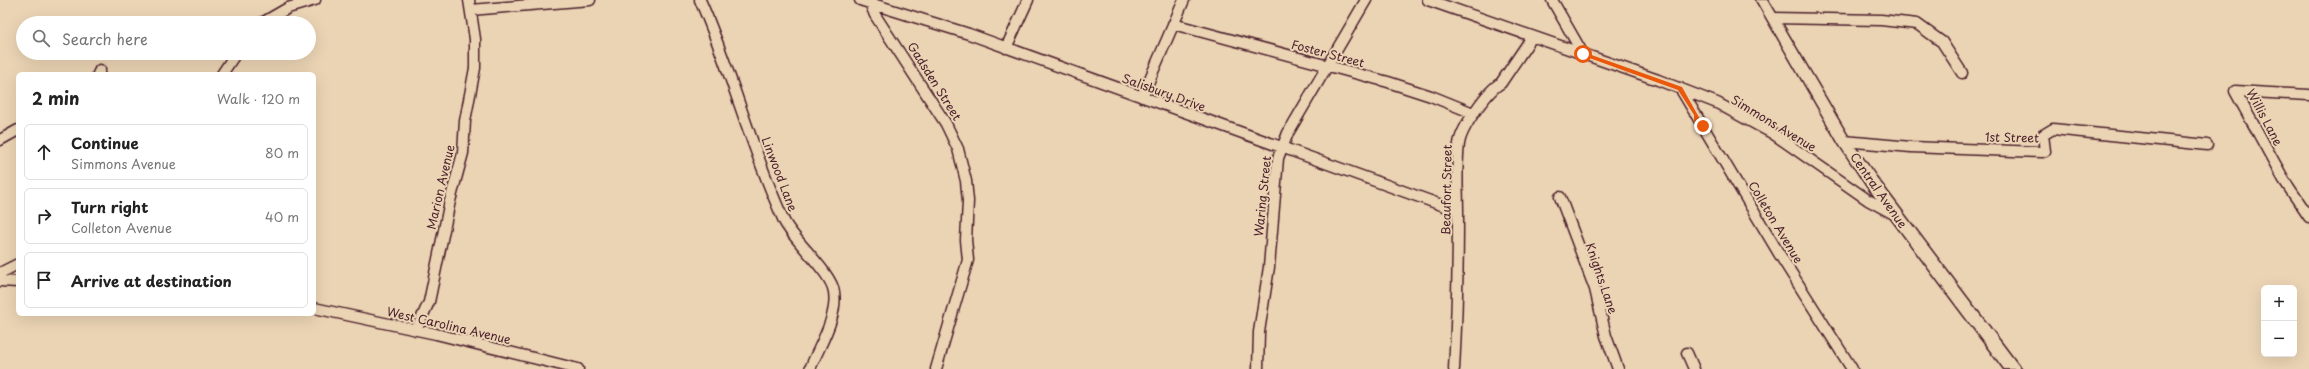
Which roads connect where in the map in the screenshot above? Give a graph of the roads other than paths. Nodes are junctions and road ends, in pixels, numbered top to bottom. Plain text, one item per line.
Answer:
1 (315, 0) edge
2 (590, 0) edge
3 (700, 0) edge
4 (860, 0) edge
5 (1028, 0) edge
6 (1184, 0) edge
7 (1366, 0) edge
8 (1428, 0) edge
9 (1552, 0) edge
10 (1762, 0) edge
11 (871, 1) edge
12 (470, 5) edge
13 (274, 16) edge
14 (1773, 18) junction
15 (1174, 24) junction
16 (1532, 37) junction
17 (1006, 48) junction
18 (1583, 54) junction
19 (231, 60) edge
20 (1328, 66) junction
21 (223, 72) edge
22 (1962, 73) dead end
23 (1680, 88) junction
24 (2309, 95) edge
25 (1142, 97) junction
26 (1473, 113) junction
27 (16, 131) edge
28 (0, 140) edge
29 (1844, 141) junction
30 (2207, 145) dead end
31 (1282, 146) junction
32 (1560, 197) dead end
33 (1458, 211) junction
34 (1894, 214) junction
35 (2309, 217) edge
36 (16, 265) edge
37 (0, 273) edge
38 (0, 281) edge
39 (16, 282) edge
40 (316, 308) edge
41 (416, 330) junction
42 (1687, 353) dead end
43 (575, 369) edge
44 (810, 369) edge
45 (936, 369) edge
46 (1258, 369) edge
47 (1454, 369) edge
48 (1618, 369) edge
49 (1694, 369) edge
50 (1852, 369) edge
51 (2013, 369) edge

1 - 13 street
2 - 12 street
3 - 44 street, Linwood Lane
4 - 11 street, Salisbury Drive
5 - 17 street
6 - 15 street
7 - 20 street, Waring Street
8 - 16 street, Simmons Avenue
9 - 18 street
10 - 14 street, Central Avenue
11 - 17 street, Salisbury Drive
11 - 45 street, Gadsden Street
12 - 41 street, Marion Avenue
14 - 22 street
14 - 29 street, Central Avenue
15 - 20 street, Foster Street
15 - 25 street
16 - 18 street, Simmons Avenue
16 - 26 street, Beaufort Street
17 - 25 street, Salisbury Drive
18 - 23 street, Simmons Avenue
19 - 21 street
20 - 26 street, Foster Street
20 - 31 street, Waring Street
23 - 34 street, Simmons Avenue
23 - 50 street, Colleton Avenue
24 - 35 street, Willis Lane
25 - 31 street, Salisbury Drive
26 - 33 street, Beaufort Street
27 - 28 street
29 - 30 street, 1st Street
29 - 34 street, Central Avenue
31 - 33 street, Salisbury Drive
31 - 46 street, Waring Street
32 - 48 street, Knights Lane
33 - 47 street, Beaufort Street
34 - 51 street, Central Avenue
36 - 37 street
38 - 39 street
40 - 41 street, West Carolina Avenue
41 - 43 street, West Carolina Avenue
42 - 49 street

